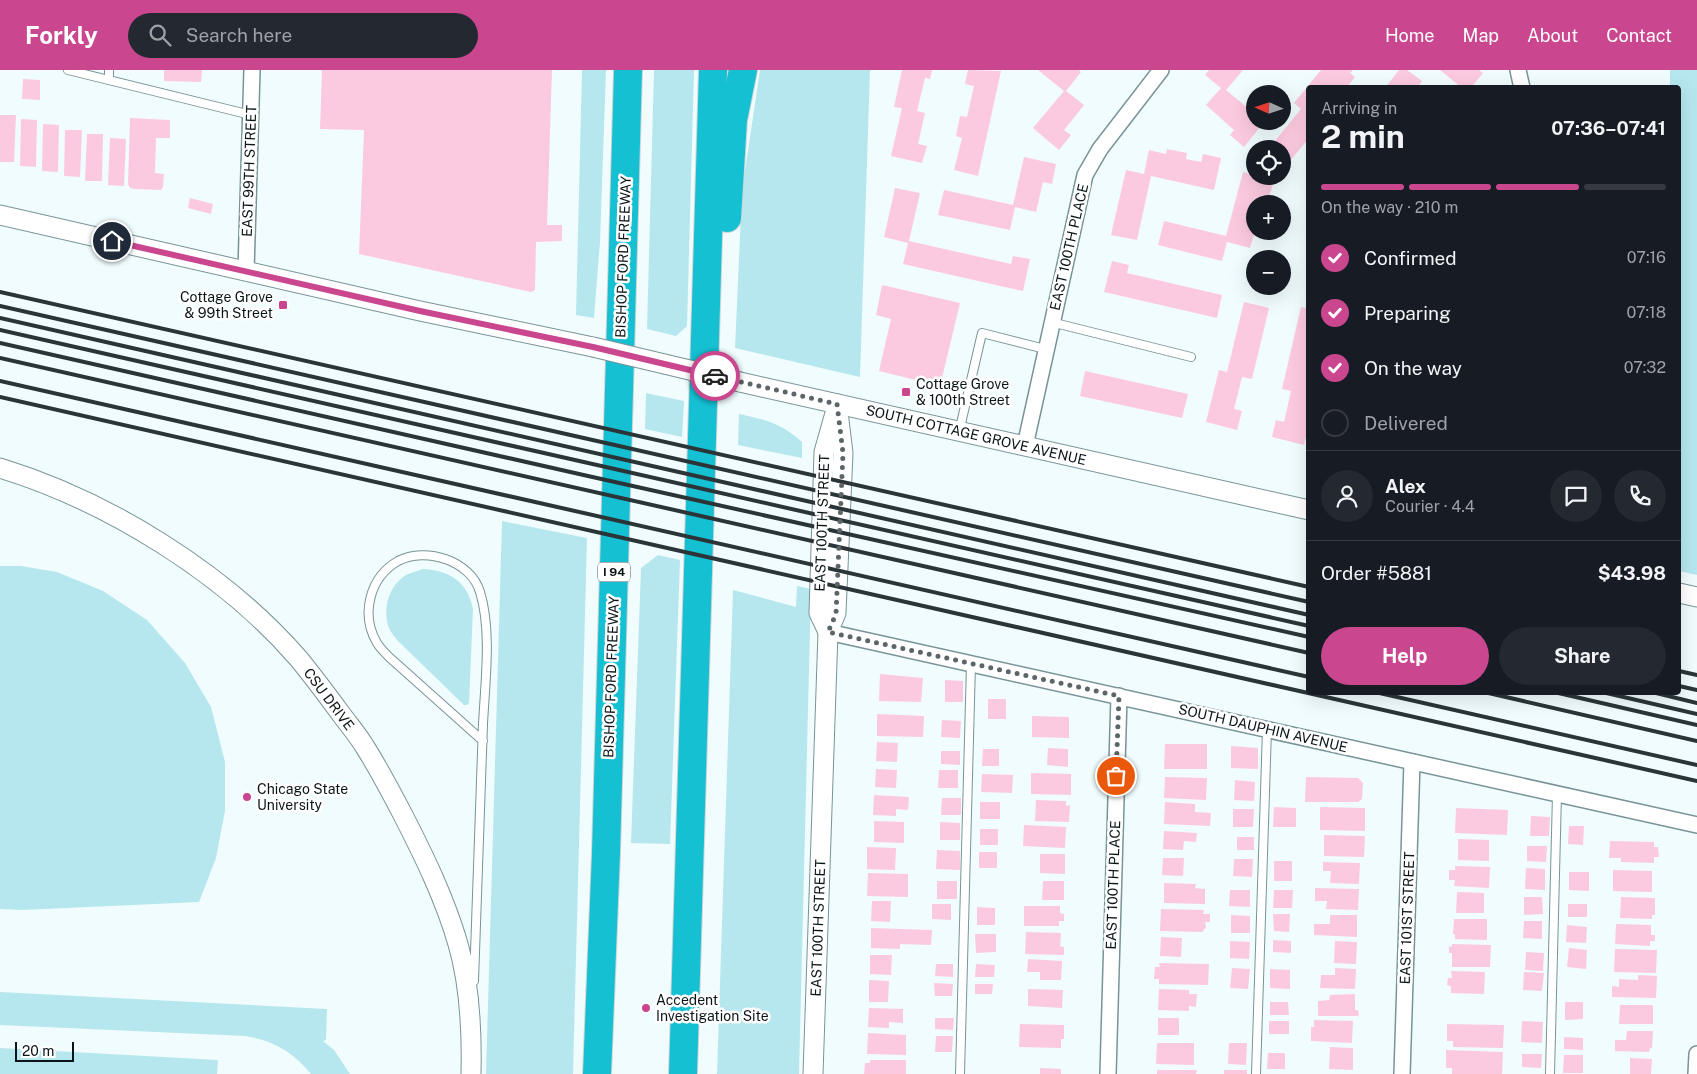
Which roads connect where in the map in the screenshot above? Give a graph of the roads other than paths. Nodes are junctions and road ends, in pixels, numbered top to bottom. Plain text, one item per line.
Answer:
1 (68, 70) edge
2 (109, 70) edge
3 (252, 70) edge
4 (628, 70) edge
5 (713, 70) edge
6 (743, 70) edge
7 (1161, 70) edge
8 (1518, 70) edge
9 (109, 80) junction
10 (1521, 85) edge
11 (251, 115) junction
12 (0, 215) edge
13 (246, 271) junction
14 (1052, 322) junction
15 (1045, 348) junction
16 (1191, 357) dead end
17 (837, 404) junction
18 (959, 432) junction
19 (1025, 446) junction
20 (0, 468) edge
21 (1306, 509) edge
22 (1681, 593) edge
23 (1697, 597) edge
24 (828, 632) junction
25 (970, 664) junction
26 (696, 670) junction
27 (1119, 696) junction
28 (1267, 729) junction
29 (482, 742) junction
30 (1412, 762) junction
31 (1557, 794) junction
32 (1697, 825) edge
33 (1697, 1054) edge
34 (471, 1067) edge
35 (597, 1074) edge
36 (682, 1074) edge
37 (813, 1074) edge
38 (960, 1074) edge
39 (1108, 1074) edge
40 (1256, 1074) edge
41 (1402, 1074) edge
42 (1550, 1074) edge
43 (1696, 1074) edge

1 - 9 lane
2 - 9 lane
3 - 11 street, EAST 99TH STREET
4 - 35 highway, BISHOP FORD FREEWAY / I 94
5 - 26 highway
6 - 26 highway
7 - 14 street, EAST 100TH PLACE
8 - 10 street
9 - 11 lane
11 - 13 street, EAST 99TH STREET
12 - 13 street, SOUTH COTTAGE GROVE AVENUE
13 - 17 street, SOUTH COTTAGE GROVE AVENUE, bridge
14 - 15 street, EAST 100TH PLACE
14 - 16 lane
15 - 18 lane
15 - 19 street, EAST 100TH PLACE
17 - 18 street, SOUTH COTTAGE GROVE AVENUE
17 - 24 street, EAST 100TH STREET
18 - 19 street, SOUTH COTTAGE GROVE AVENUE
19 - 21 street, SOUTH COTTAGE GROVE AVENUE
20 - 34 street, CSU DRIVE
22 - 23 street
24 - 25 street, SOUTH DAUPHIN AVENUE
24 - 37 street, EAST 100TH STREET
25 - 27 street, SOUTH DAUPHIN AVENUE
25 - 38 lane
26 - 36 highway
27 - 28 street, SOUTH DAUPHIN AVENUE
27 - 39 street, EAST 100TH PLACE
28 - 30 street, SOUTH DAUPHIN AVENUE
28 - 40 lane
29 - 29 lane
29 - 34 lane
30 - 31 street, SOUTH DAUPHIN AVENUE
30 - 41 street, EAST 101ST STREET
31 - 32 street, SOUTH DAUPHIN AVENUE
31 - 42 lane
33 - 43 street

